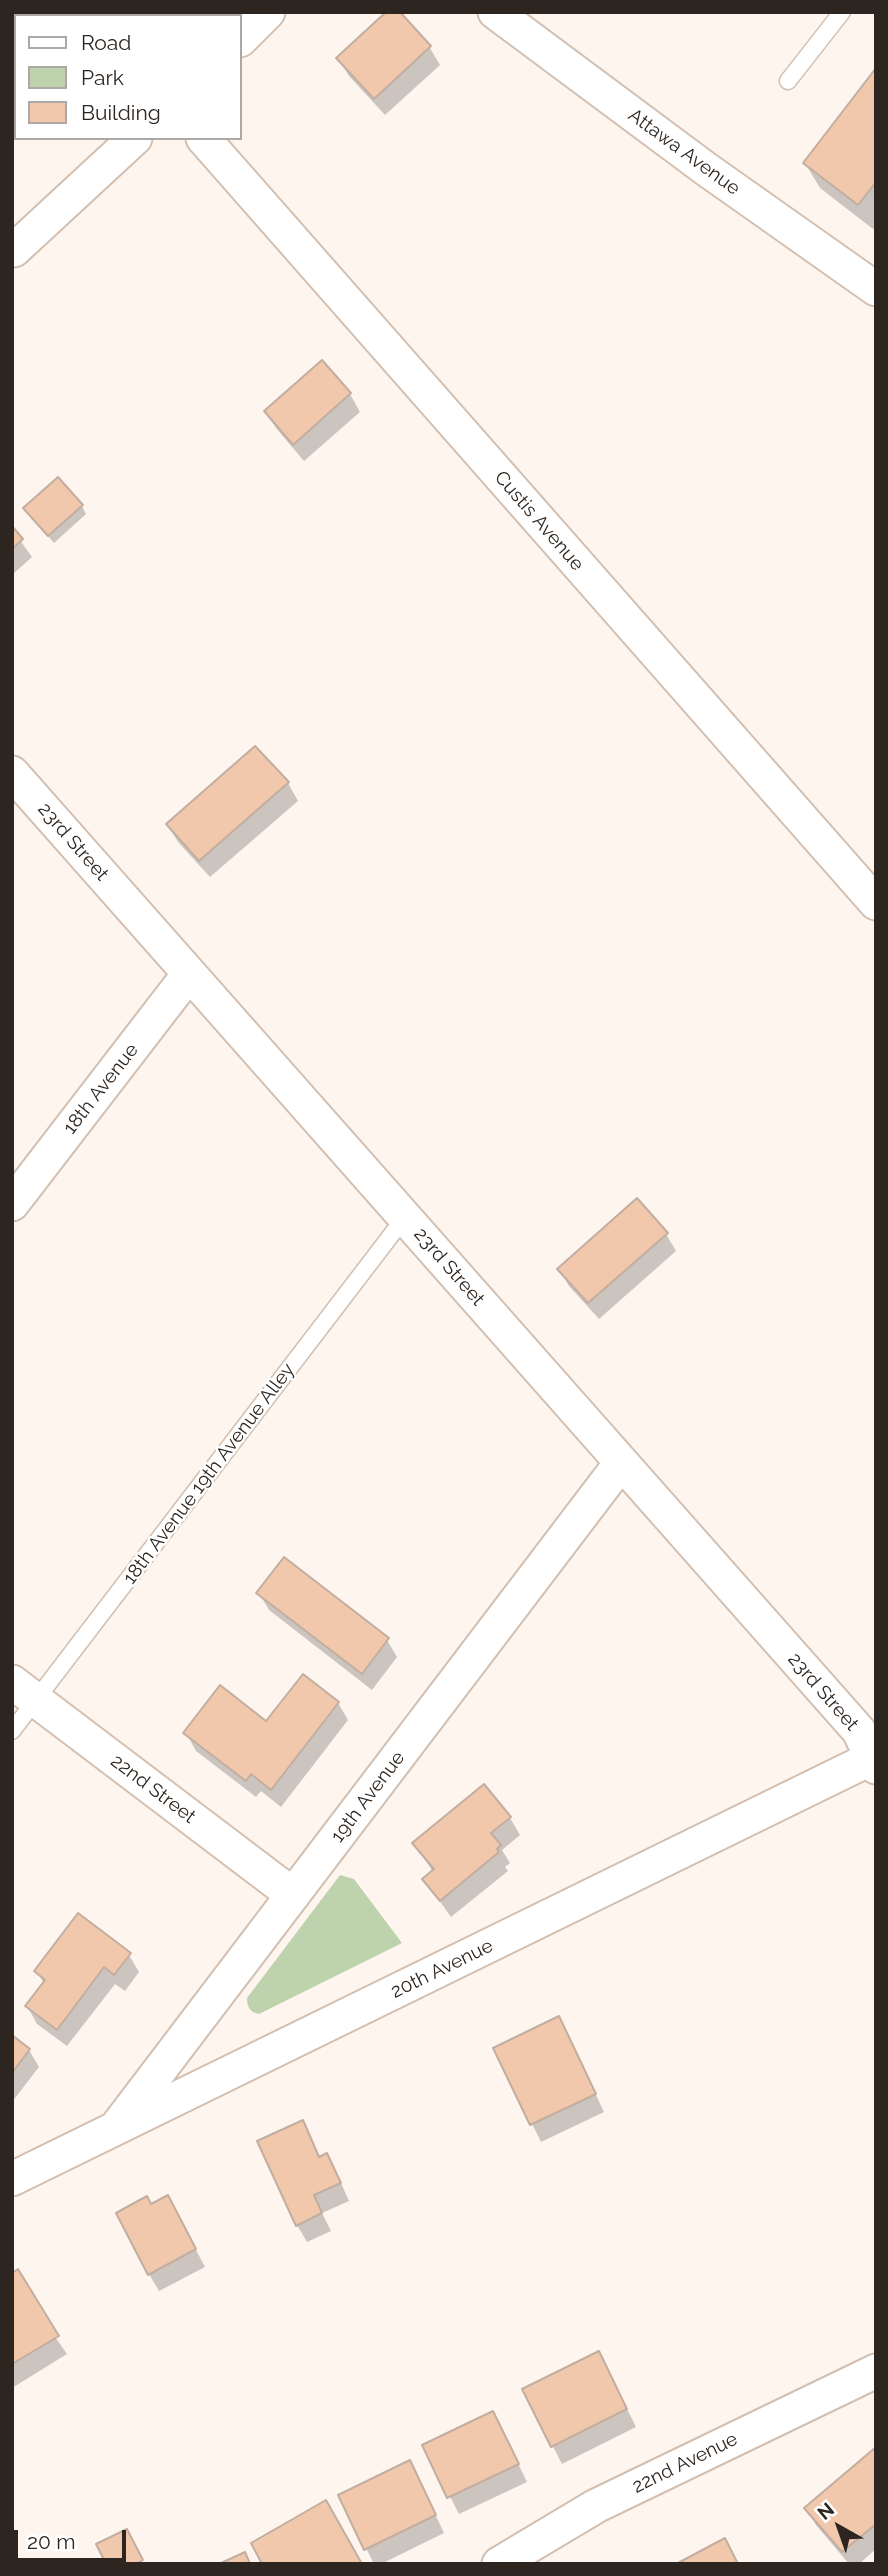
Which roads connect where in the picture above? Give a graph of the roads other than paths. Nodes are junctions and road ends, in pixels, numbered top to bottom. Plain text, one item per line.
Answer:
1 (268, 12) edge
2 (495, 12) edge
3 (842, 12) edge
4 (242, 38) edge
5 (788, 81) dead end
6 (133, 140) edge
7 (205, 140) edge
8 (14, 250) edge
9 (876, 289) edge
10 (12, 773) edge
11 (876, 903) edge
12 (190, 974) junction
13 (12, 1205) edge
14 (405, 1217) junction
15 (621, 1463) junction
16 (24, 1691) edge
17 (12, 1731) edge
18 (874, 1763) edge
19 (293, 1895) junction
20 (114, 2129) junction
21 (12, 2179) edge
22 (876, 2371) edge
23 (499, 2564) edge

1 - 4 street
2 - 9 street, Attawa Avenue
3 - 5 lane
6 - 8 street
7 - 11 street, Custis Avenue
10 - 12 street, 23rd Street
12 - 13 street, 18th Avenue
12 - 14 street, 23rd Street
14 - 15 street, 23rd Street
14 - 16 lane, 18th Avenue 19th Avenue Alley
15 - 18 street, 23rd Street
15 - 19 street, 19th Avenue
16 - 17 lane, 18th Avenue 19th Avenue Alley
16 - 19 street, 22nd Street
18 - 20 street, 20th Avenue
19 - 20 street, 19th Avenue
20 - 21 street, 20th Avenue
22 - 23 street, 22nd Avenue

